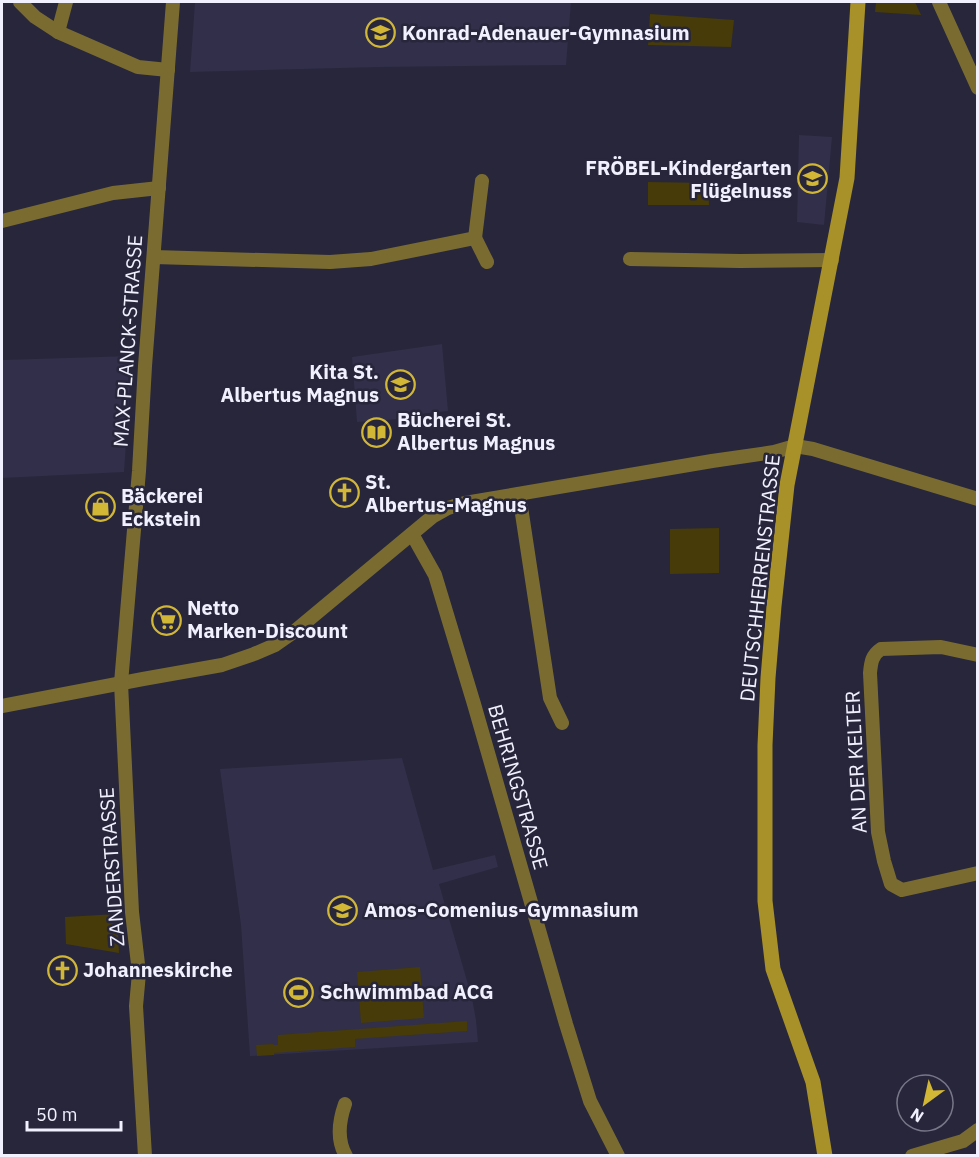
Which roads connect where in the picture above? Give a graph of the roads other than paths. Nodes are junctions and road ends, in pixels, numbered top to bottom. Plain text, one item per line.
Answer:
1 (20, 2) edge
2 (66, 2) edge
3 (173, 2) edge
4 (858, 2) edge
5 (939, 2) edge
6 (58, 32) junction
7 (168, 70) junction
8 (978, 88) edge
9 (482, 181) dead end
10 (159, 188) junction
11 (2, 221) edge
12 (475, 238) junction
13 (154, 257) junction
14 (630, 259) dead end
15 (832, 260) junction
16 (487, 262) dead end
17 (795, 446) junction
18 (519, 494) junction
19 (978, 499) edge
20 (412, 534) junction
21 (978, 655) edge
22 (121, 683) junction
23 (2, 706) edge
24 (562, 723) dead end
25 (978, 873) edge
26 (345, 1104) dead end
27 (978, 1130) edge
28 (145, 1155) edge
29 (346, 1155) edge
30 (618, 1155) edge
31 (825, 1155) edge
32 (912, 1155) edge

1 - 6 street
2 - 6 street
3 - 7 street, MAX-PLANCK-STRASSE
4 - 15 street, DEUTSCHHERRENSTRASSE
5 - 8 street
6 - 7 street
7 - 10 street, MAX-PLANCK-STRASSE
9 - 12 street
10 - 11 street
10 - 13 street, MAX-PLANCK-STRASSE
12 - 13 street
12 - 16 street
13 - 22 street, MAX-PLANCK-STRASSE
14 - 15 street
15 - 17 street, DEUTSCHHERRENSTRASSE
17 - 18 street
17 - 19 street
17 - 31 street, DEUTSCHHERRENSTRASSE
18 - 20 street
18 - 24 street
20 - 22 street
20 - 30 street, BEHRINGSTRASSE
21 - 25 street, AN DER KELTER
22 - 23 street
22 - 28 street, ZANDERSTRASSE
26 - 29 street
27 - 32 street

